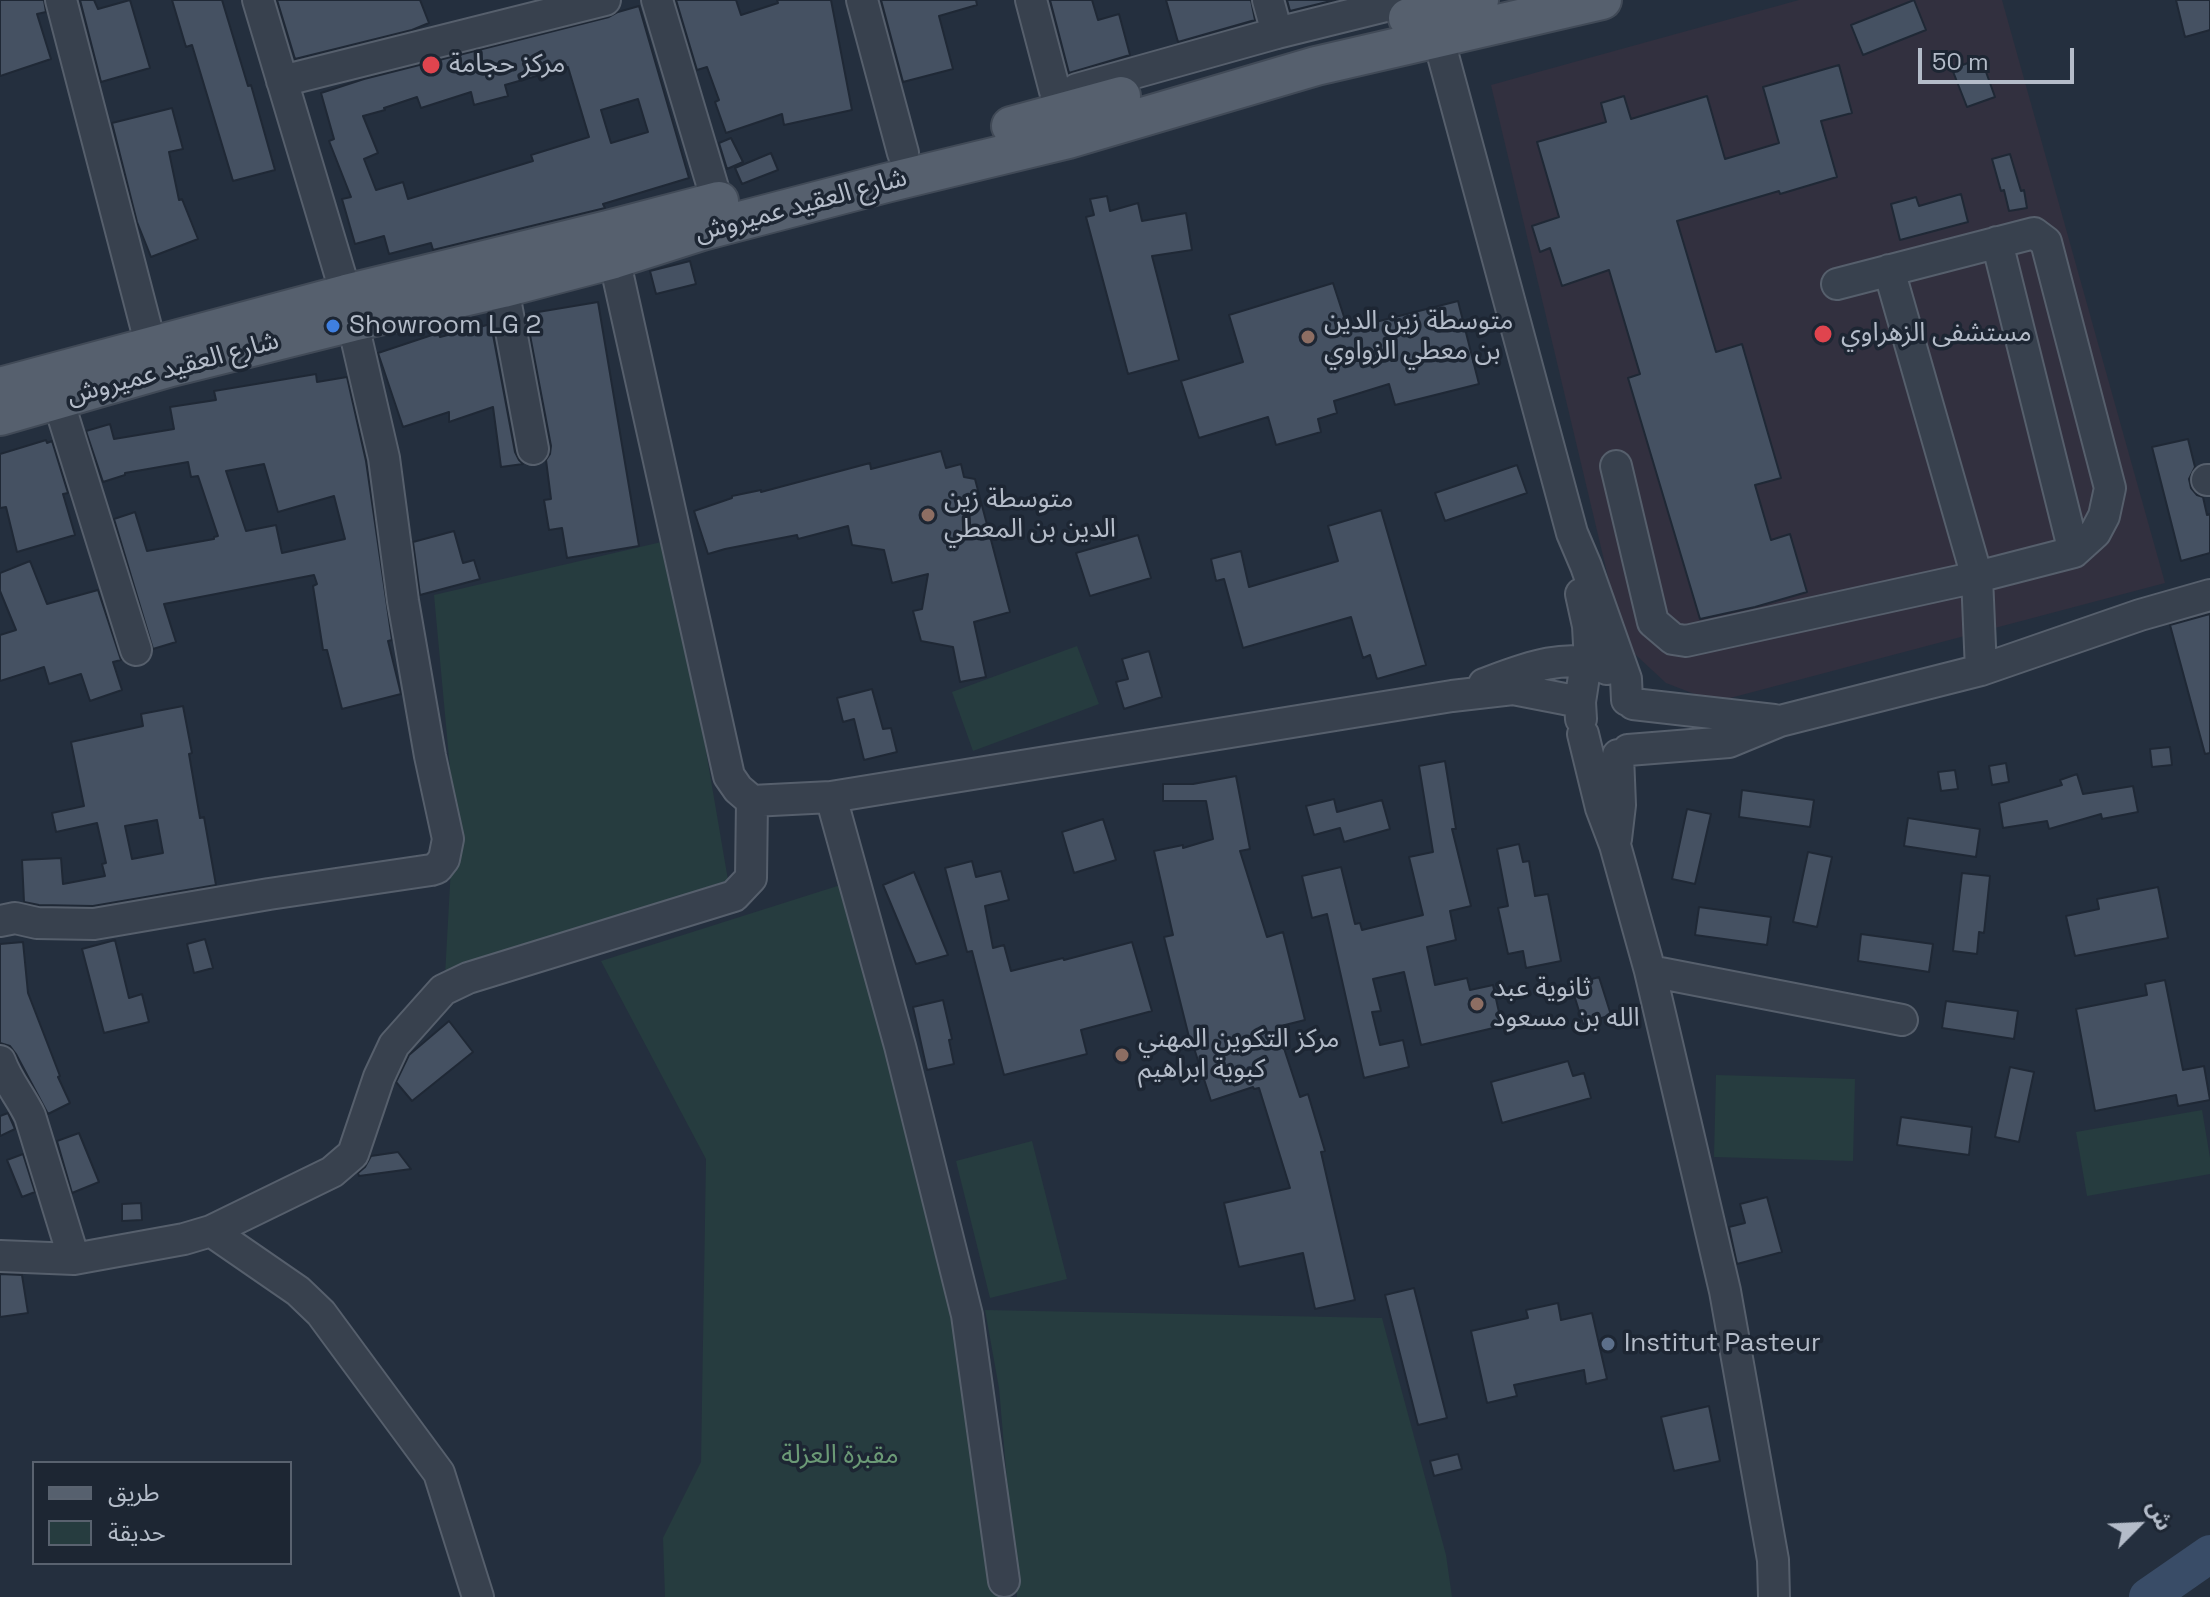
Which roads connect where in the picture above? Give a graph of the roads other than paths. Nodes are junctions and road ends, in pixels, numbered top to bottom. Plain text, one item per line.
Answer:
1 (61, 0) edge
2 (258, 0) edge
3 (605, 0) edge
4 (657, 0) edge
5 (862, 0) edge
6 (1031, 0) edge
7 (1268, 0) edge
8 (1479, 0) edge
9 (1601, 0) edge
10 (1420, 13) edge
11 (1277, 33) junction
12 (282, 81) junction
13 (1061, 115) junction
14 (903, 153) junction
15 (717, 201) junction
16 (1997, 242) junction
17 (611, 244) junction
18 (1889, 270) junction
19 (1837, 284) dead end
20 (503, 288) junction
21 (349, 308) junction
22 (151, 346) junction
23 (1, 390) edge
24 (58, 400) junction
25 (533, 449) dead end
26 (1616, 466) dead end
27 (1572, 533) junction
28 (2074, 552) junction
29 (1977, 577) junction
30 (2210, 595) edge
31 (136, 650) dead end
32 (1590, 662) junction
33 (1981, 670) junction
34 (1629, 694) junction
35 (1452, 696) junction
36 (1582, 720) junction
37 (1780, 721) junction
38 (1623, 752) junction
39 (831, 797) junction
40 (752, 801) junction
41 (1615, 845) junction
42 (0, 921) edge
43 (1650, 971) junction
44 (1902, 1020) dead end
45 (0, 1061) edge
46 (211, 1231) junction
47 (0, 1256) edge
48 (74, 1259) junction
49 (1004, 1581) dead end
50 (478, 1597) edge
51 (1774, 1597) edge

1 - 22 street
2 - 12 street
3 - 12 street
4 - 15 street
5 - 14 street
6 - 13 street
7 - 11 street
8 - 10 main road, شارع العقيد عميروش
9 - 10 main road, شارع العقيد عميروش
10 - 11 street
10 - 13 main road, شارع العقيد عميروش
10 - 27 street
11 - 13 street
12 - 21 street
13 - 14 main road, شارع العقيد عميروش
13 - 17 main road, شارع العقيد عميروش
14 - 15 main road, شارع العقيد عميروش
15 - 17 main road, شارع العقيد عميروش
16 - 18 street
16 - 28 street
16 - 28 street
17 - 20 main road, شارع العقيد عميروش
17 - 21 main road, شارع العقيد عميروش
17 - 40 street
18 - 19 street
18 - 29 street
20 - 21 main road, شارع العقيد عميروش
20 - 25 street
21 - 22 main road, شارع العقيد عميروش
21 - 24 main road, شارع العقيد عميروش
21 - 42 street
22 - 23 main road, شارع العقيد عميروش
23 - 24 main road, شارع العقيد عميروش
24 - 31 street
26 - 29 street
27 - 32 street
27 - 34 street
28 - 29 street
29 - 33 street
30 - 33 street
32 - 34 street
32 - 35 street
32 - 36 street
33 - 37 street
34 - 36 street
34 - 37 street
34 - 38 street
35 - 36 street
35 - 39 street
36 - 38 street
36 - 41 street
37 - 38 street
38 - 41 street
39 - 40 street
39 - 49 street
40 - 46 street
41 - 43 street
43 - 44 street
43 - 51 street
45 - 48 street
46 - 48 street
46 - 50 street
47 - 48 street

